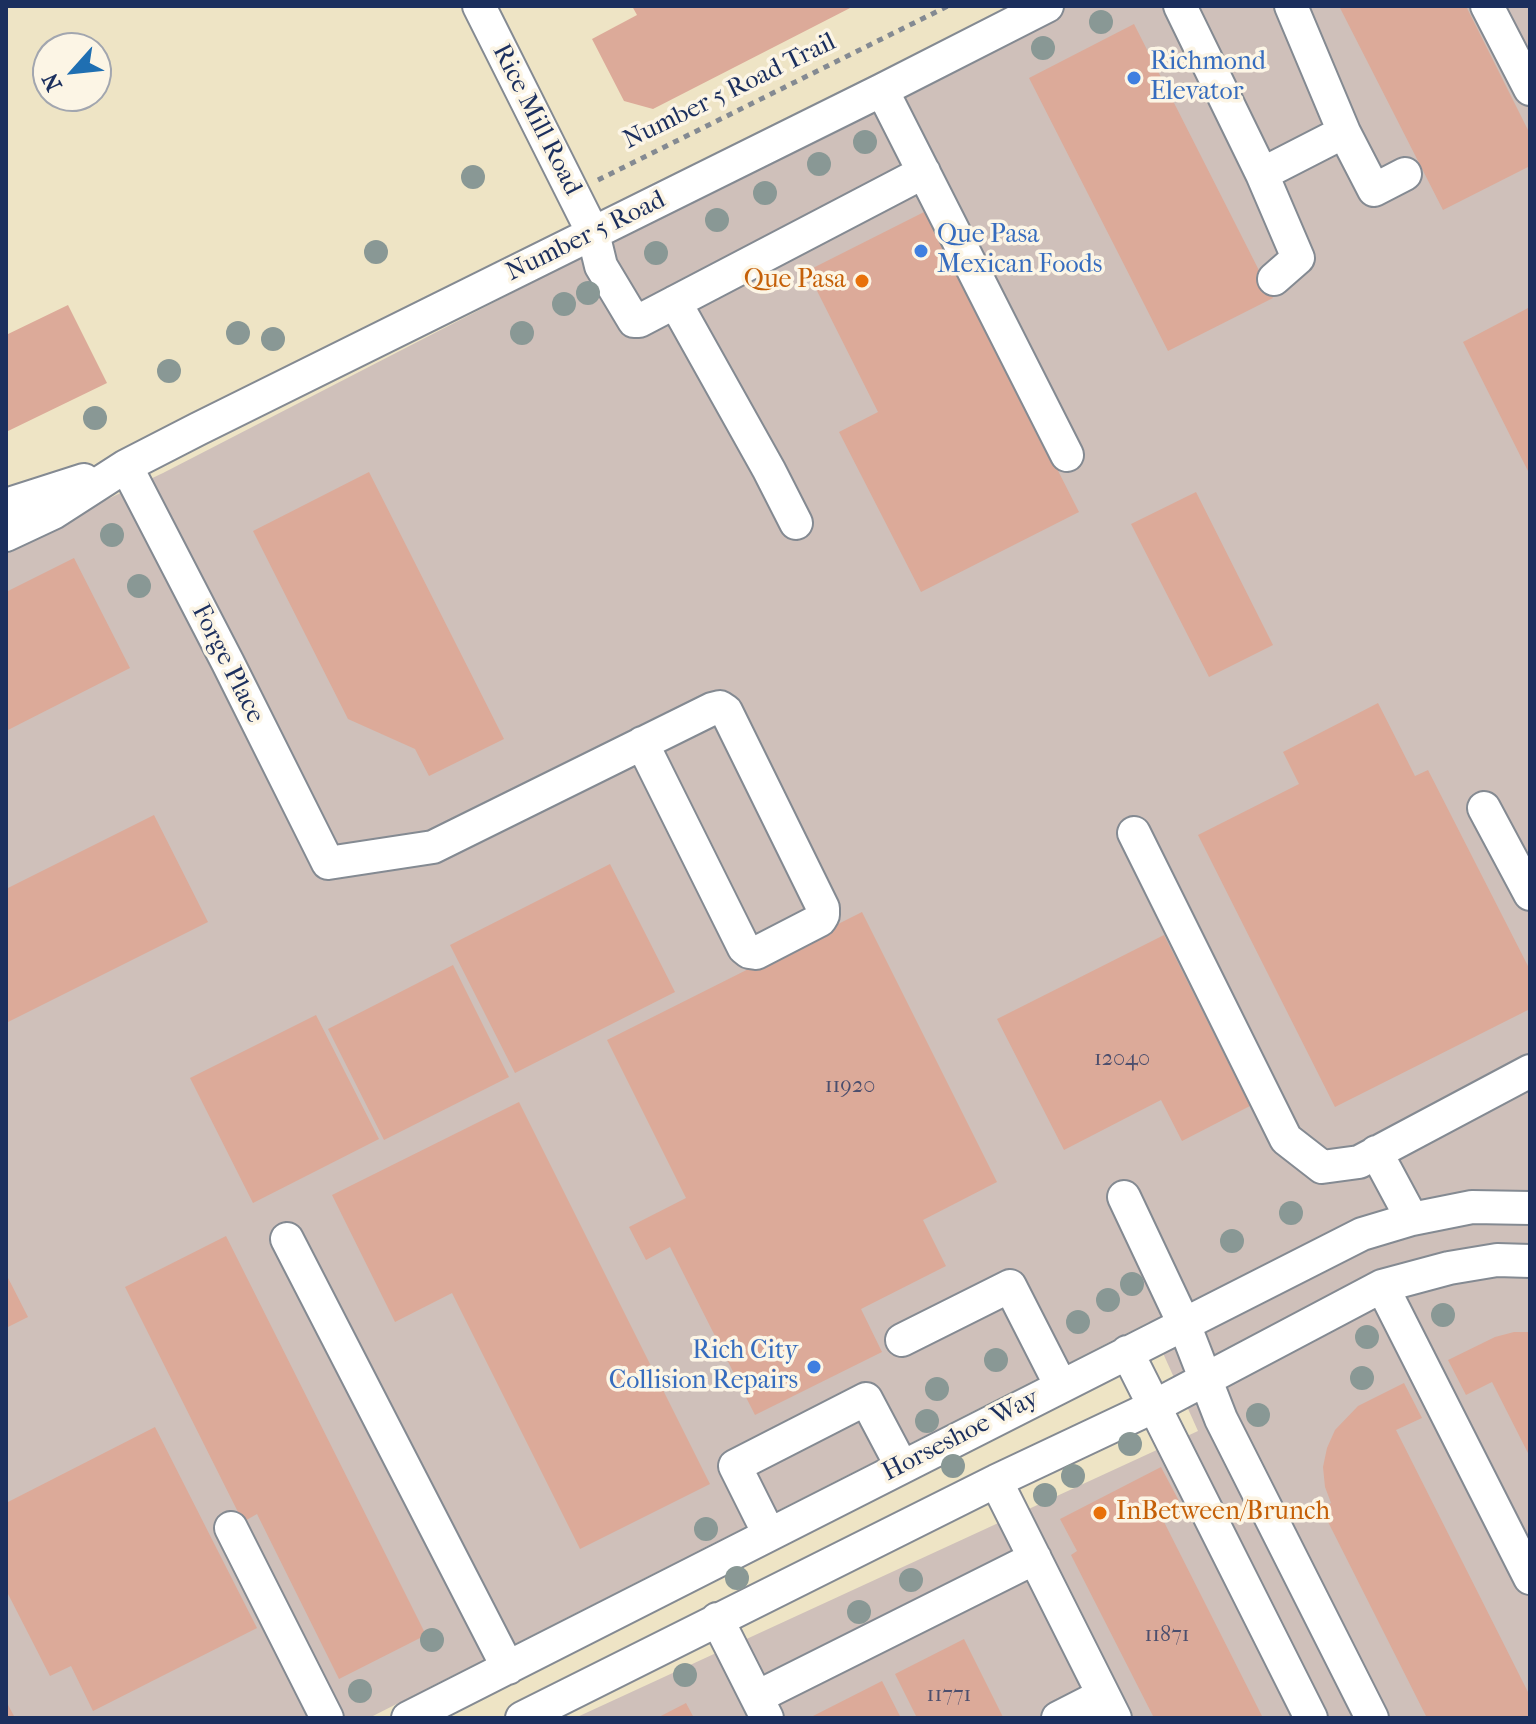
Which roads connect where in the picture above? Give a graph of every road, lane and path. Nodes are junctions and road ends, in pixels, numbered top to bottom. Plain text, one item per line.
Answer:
1 (479, 6) edge
2 (948, 6) edge
3 (1047, 6) edge
4 (1180, 6) edge
5 (1291, 6) edge
6 (1487, 6) edge
7 (1530, 89) edge
8 (882, 90) junction
9 (1344, 132) junction
10 (924, 172) junction
11 (1262, 174) junction
12 (1405, 174) dead end
13 (572, 193) junction
14 (593, 233) junction
15 (1274, 279) dead end
16 (675, 302) junction
17 (1067, 455) dead end
18 (126, 466) junction
19 (6, 505) edge
20 (796, 523) dead end
21 (6, 535) edge
22 (642, 743) junction
23 (1484, 808) dead end
24 (1134, 833) dead end
25 (1530, 894) edge
26 (1530, 1071) edge
27 (1376, 1152) junction
28 (1124, 1197) dead end
29 (1530, 1208) edge
30 (1412, 1219) junction
31 (287, 1239) dead end
32 (1530, 1261) edge
33 (1382, 1286) junction
34 (1184, 1324) junction
35 (902, 1340) dead end
36 (1127, 1352) junction
37 (1205, 1377) junction
38 (1061, 1386) junction
39 (1155, 1406) junction
40 (902, 1467) junction
41 (996, 1481) junction
42 (231, 1528) dead end
43 (769, 1534) junction
44 (1035, 1558) junction
45 (1530, 1578) edge
46 (717, 1619) junction
47 (508, 1668) junction
48 (1109, 1707) edge
49 (762, 1708) edge
50 (327, 1718) edge
51 (408, 1718) edge
52 (522, 1718) edge
53 (1058, 1718) edge
54 (1311, 1718) edge
55 (1372, 1718) edge

1 - 13 street, Rice Mill Road
2 - 13 path, Number 5 Road Trail
3 - 8 street, Number 5 Road
4 - 11 street
5 - 9 street
6 - 7 street
8 - 10 street
8 - 14 street, Number 5 Road
9 - 11 street
9 - 12 street
10 - 16 street
10 - 17 street
11 - 15 street
13 - 14 street, Rice Mill Road
14 - 16 street, Rice Mill Road
14 - 18 street, Number 5 Road
16 - 20 street
18 - 19 street, Number 5 Road
18 - 21 street, Number 5 Road
18 - 22 street, Forge Place
22 - 22 street
23 - 25 street
24 - 27 street
26 - 27 street
27 - 30 street
28 - 34 street
29 - 30 street, Horseshoe Way
30 - 34 street, Horseshoe Way
31 - 47 street
32 - 33 street
33 - 37 street
33 - 45 street
34 - 36 street, Horseshoe Way
34 - 37 street
35 - 38 street
36 - 38 street, Horseshoe Way
36 - 39 street
37 - 39 street
37 - 55 street
38 - 40 street, Horseshoe Way
39 - 41 street
39 - 54 street
40 - 43 street, Horseshoe Way
40 - 43 street
41 - 44 street
41 - 46 street
42 - 50 street
43 - 47 street, Horseshoe Way
44 - 48 street
44 - 49 street
46 - 49 street
46 - 52 street
47 - 51 street, Horseshoe Way
48 - 53 street

